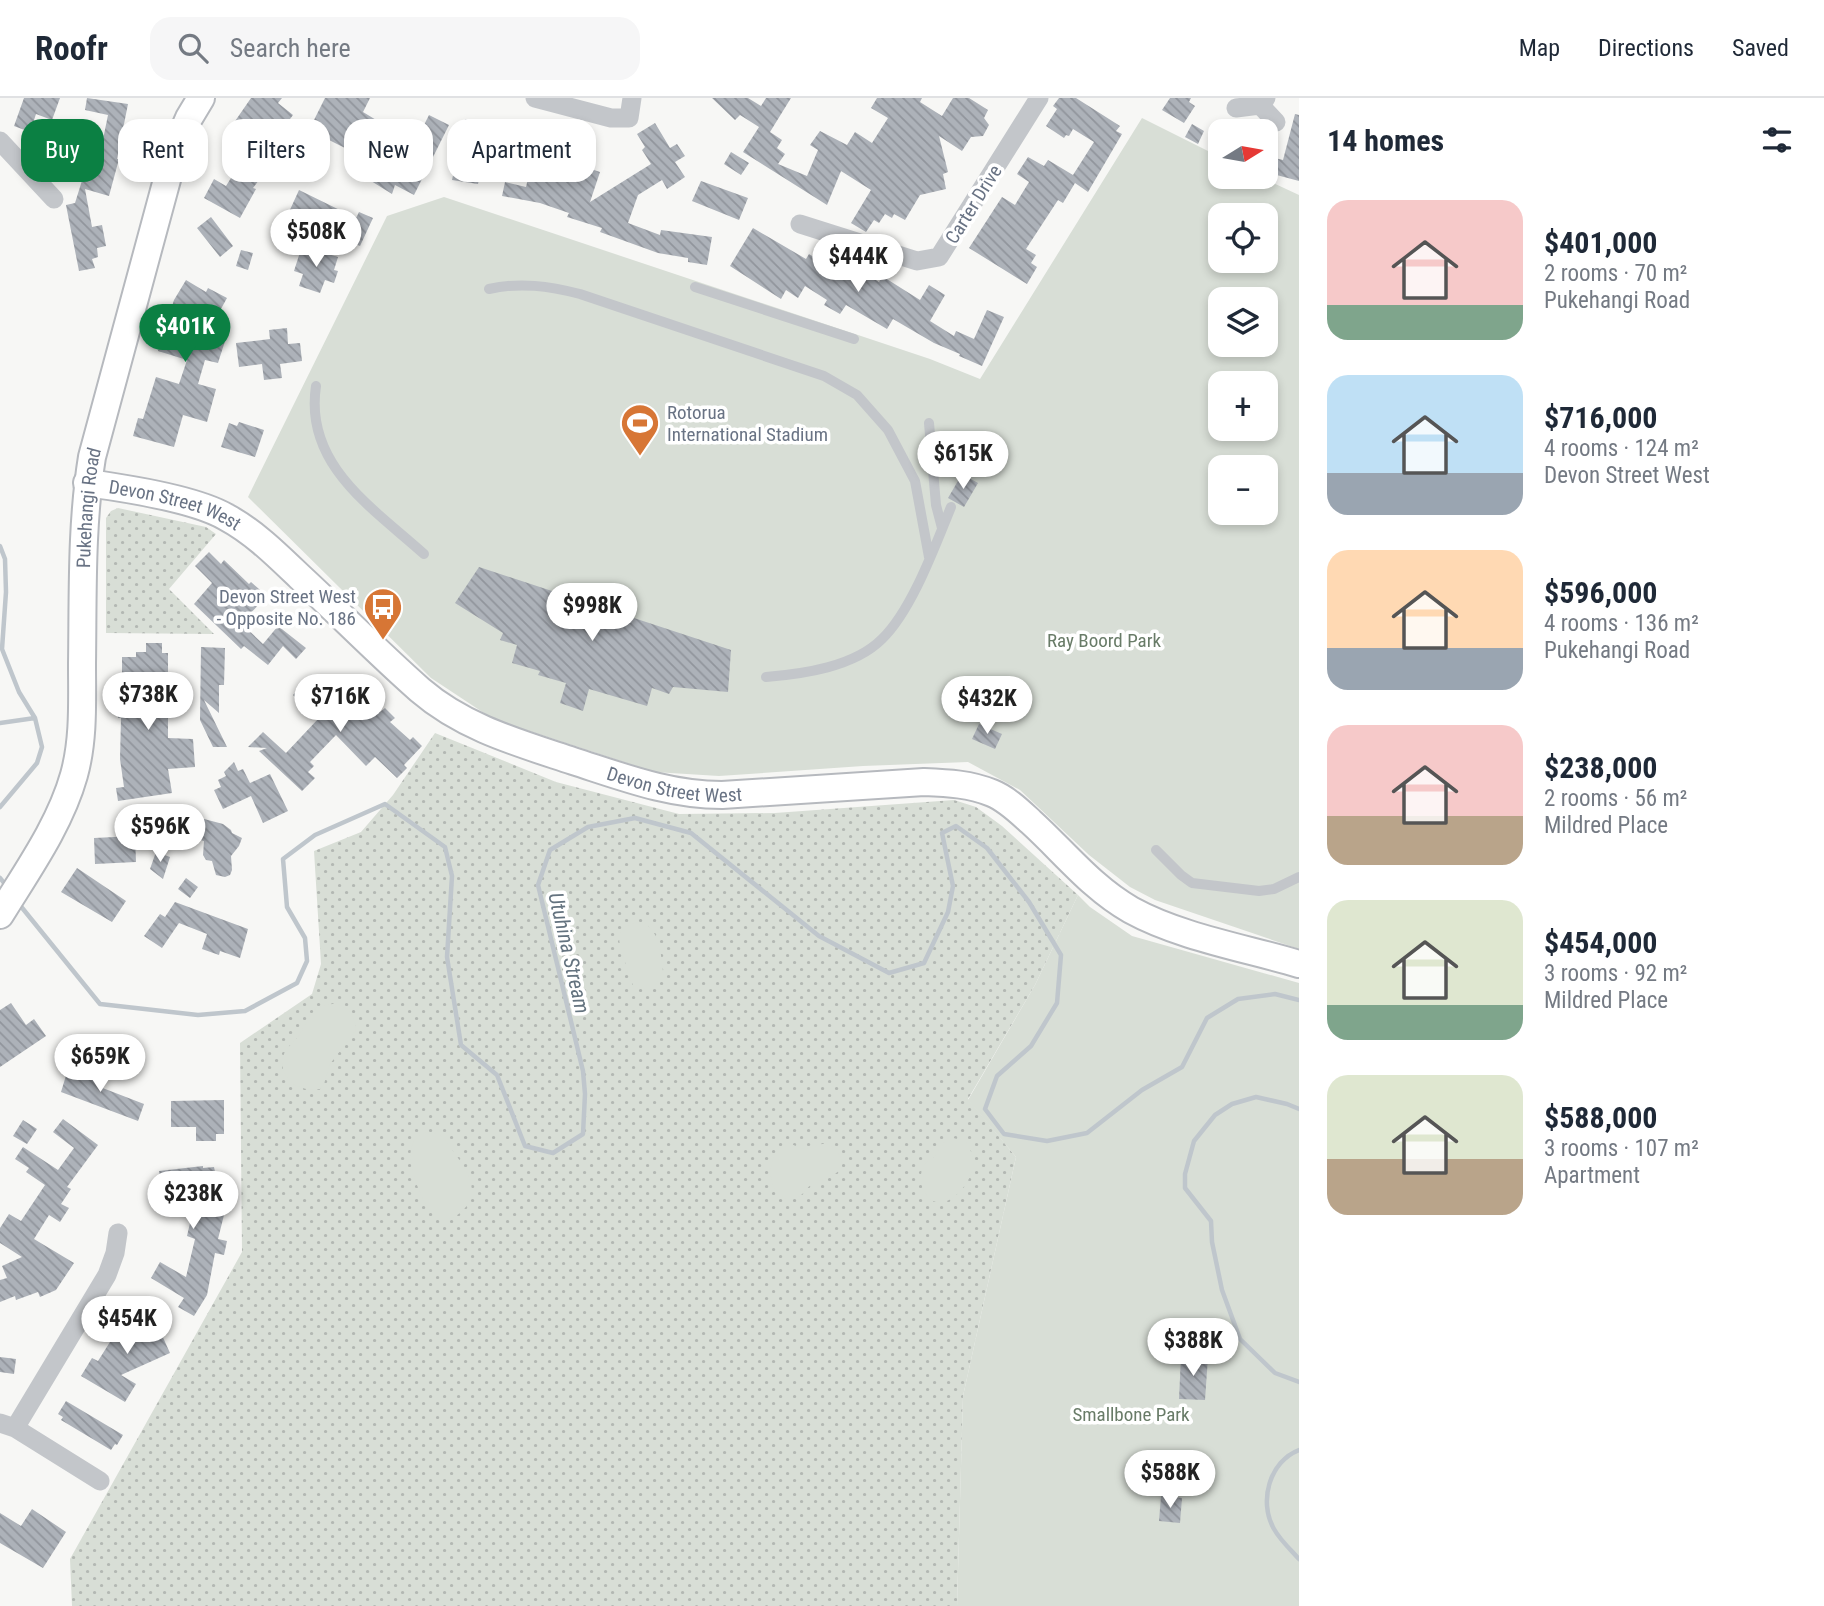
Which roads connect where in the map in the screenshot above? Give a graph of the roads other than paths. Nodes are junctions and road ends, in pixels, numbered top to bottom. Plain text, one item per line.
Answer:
1 (201, 98) edge
2 (541, 98) edge
3 (632, 98) edge
4 (1039, 98) edge
5 (1263, 102) edge
6 (1236, 108) dead end
7 (1274, 119) edge
8 (0, 141) edge
9 (54, 199) dead end
10 (800, 224) dead end
11 (695, 287) dead end
12 (489, 289) dead end
13 (854, 340) dead end
14 (316, 386) dead end
15 (929, 423) dead end
16 (87, 483) junction
17 (951, 507) dead end
18 (942, 528) junction
19 (424, 554) dead end
20 (929, 556) junction
21 (766, 677) dead end
22 (1156, 850) dead end
23 (1299, 877) edge
24 (1, 913) edge
25 (1299, 964) edge
26 (118, 1233) dead end
27 (8, 1425) edge
28 (100, 1481) dead end

1 - 16 main road, Pukehangi Road
2 - 3 street
4 - 10 street, Carter Drive
5 - 6 street
5 - 7 street
8 - 9 street
11 - 13 lane
12 - 20 lane
14 - 19 lane
15 - 18 lane
16 - 24 main road, Pukehangi Road
16 - 25 main road, Devon Street West
17 - 18 lane
18 - 20 lane
20 - 21 lane
22 - 23 lane
26 - 27 street
27 - 28 street

